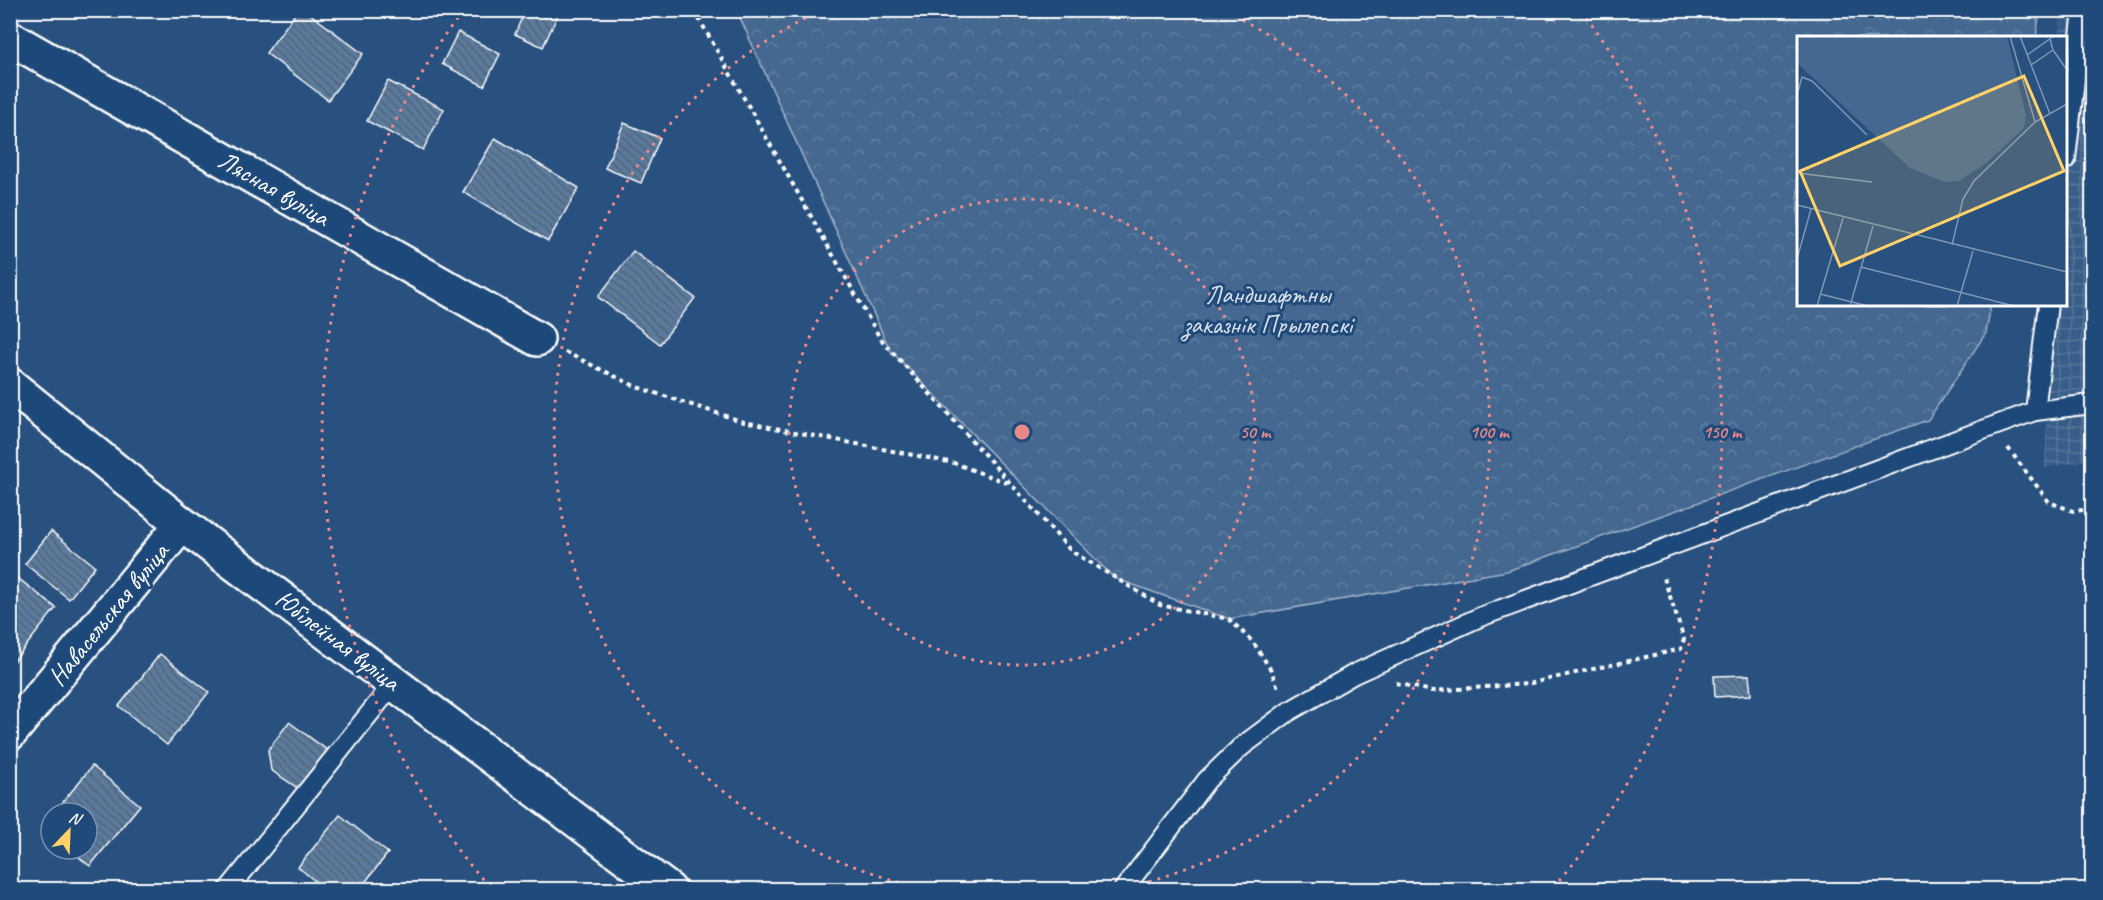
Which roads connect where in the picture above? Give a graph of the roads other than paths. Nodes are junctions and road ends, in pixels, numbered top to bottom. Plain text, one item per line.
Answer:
1 (2084, 10) edge
2 (10, 38) edge
3 (2067, 151) edge
4 (2048, 306) edge
5 (537, 339) road end
6 (10, 385) edge
7 (2092, 404) edge
8 (2035, 411) junction
9 (182, 524) junction
10 (394, 683) junction
11 (10, 733) edge
12 (228, 890) edge
13 (669, 890) edge
14 (1123, 890) edge

1 - 3 lane
2 - 5 street, Лясная вуліца
4 - 8 lane
6 - 9 street, Юбілейная вуліца
7 - 8 lane
8 - 14 lane
9 - 10 street, Юбілейная вуліца
9 - 11 street, Навасельская вуліца
10 - 12 lane
10 - 13 street, Юбілейная вуліца

